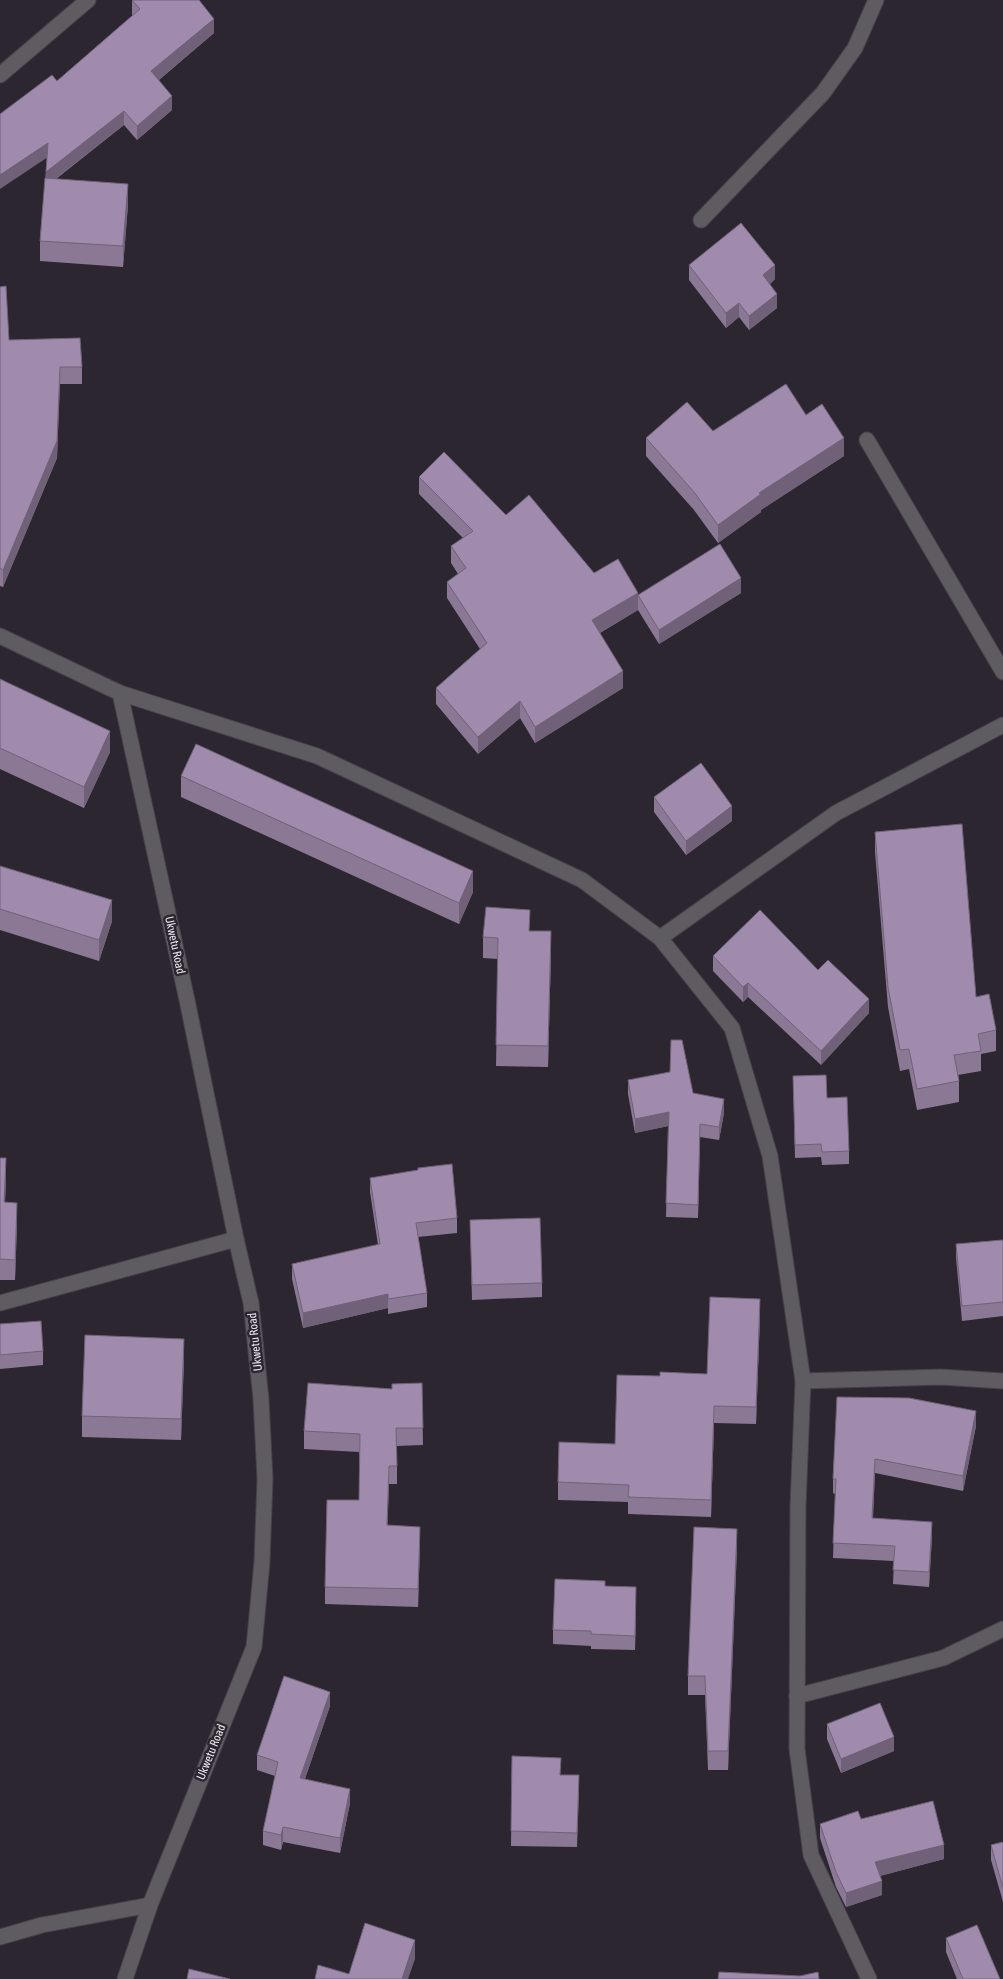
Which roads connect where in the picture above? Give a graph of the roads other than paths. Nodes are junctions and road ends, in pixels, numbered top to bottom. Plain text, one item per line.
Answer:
1 (88, 0) edge
2 (876, 0) edge
3 (0, 75) edge
4 (701, 220) dead end
5 (867, 440) dead end
6 (0, 636) edge
7 (1003, 672) edge
8 (120, 693) junction
9 (1003, 725) edge
10 (660, 938) junction
11 (236, 1239) junction
12 (0, 1302) edge
13 (803, 1380) junction
14 (1003, 1382) edge
15 (1003, 1629) edge
16 (797, 1696) junction
17 (150, 1905) junction
18 (0, 1936) edge
19 (125, 1979) edge
20 (869, 1979) edge

1 - 3 street
2 - 4 street
5 - 7 street
6 - 8 street
8 - 10 street
8 - 11 street, Ukwetu Road
9 - 10 street
10 - 13 street
11 - 12 street
11 - 17 street, Ukwetu Road
13 - 14 street
13 - 16 street
15 - 16 street
16 - 20 street
17 - 18 street
17 - 19 street, Ukwetu Road

